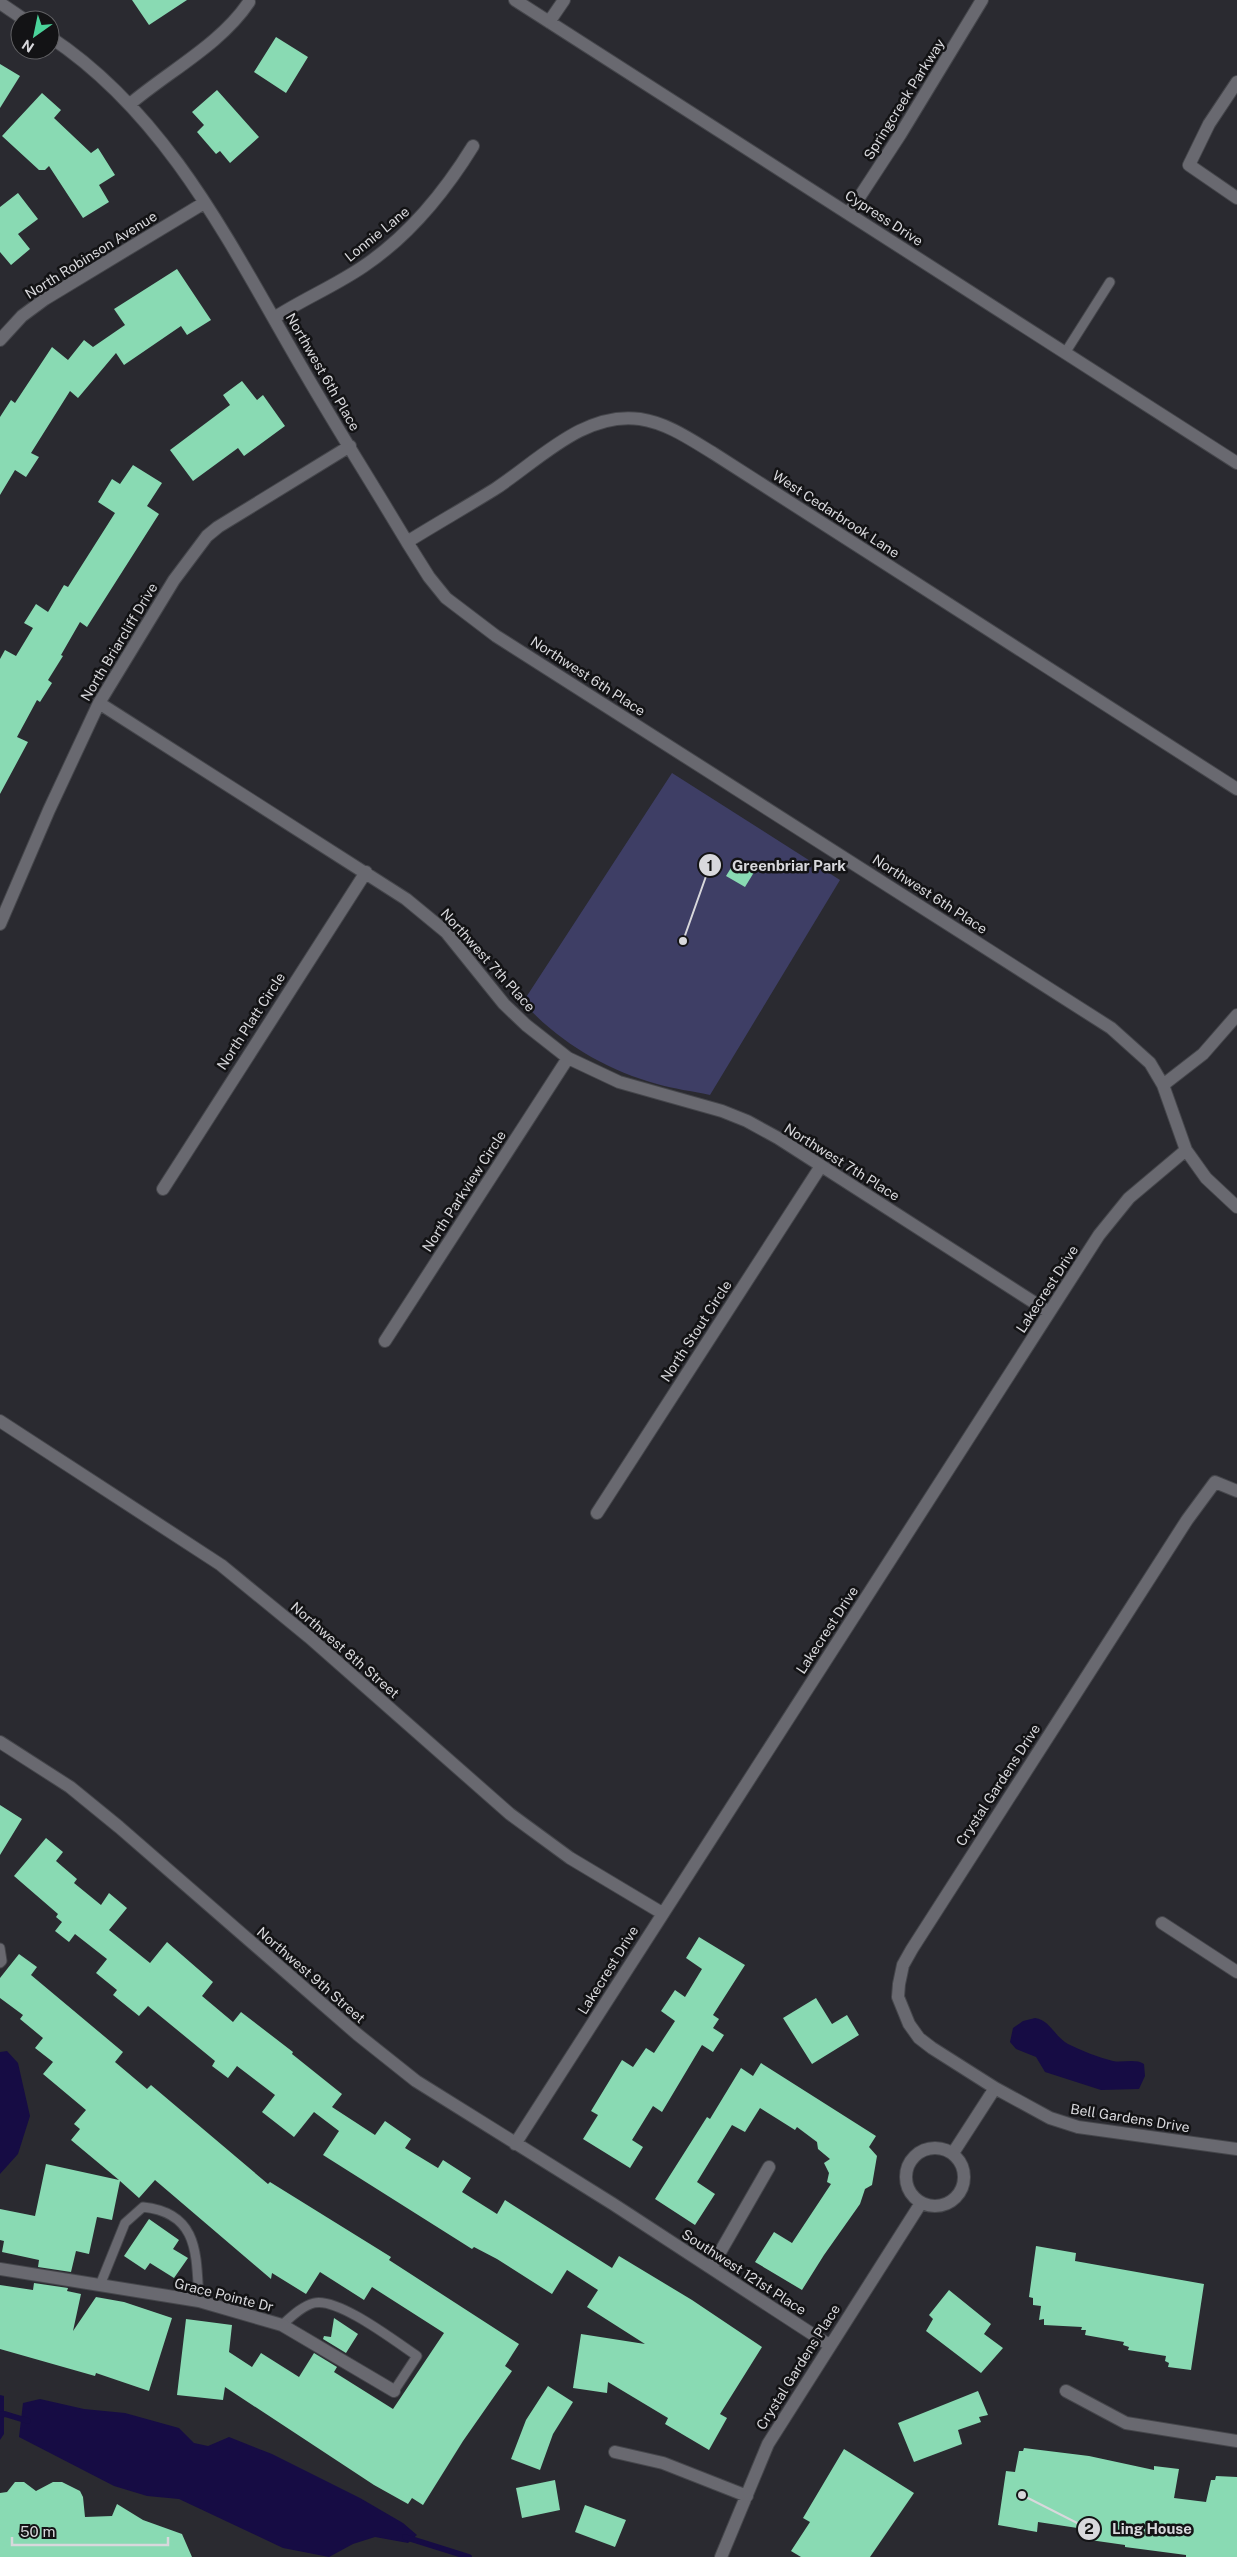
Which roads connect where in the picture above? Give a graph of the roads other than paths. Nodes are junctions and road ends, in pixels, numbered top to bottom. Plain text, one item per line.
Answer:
1 (515, 0) edge
2 (564, 0) edge
3 (982, 0) edge
4 (249, 2) dead end
5 (549, 22) junction
6 (60, 44) edge
7 (1237, 82) edge
8 (130, 104) junction
9 (473, 146) dead end
10 (1237, 198) edge
11 (204, 203) junction
12 (849, 213) junction
13 (1110, 282) dead end
14 (274, 318) junction
15 (0, 340) edge
16 (1065, 353) junction
17 (350, 446) junction
18 (1237, 463) edge
19 (406, 542) junction
20 (99, 703) junction
21 (1237, 789) edge
22 (366, 872) junction
23 (0, 924) edge
24 (1237, 1015) edge
25 (568, 1058) junction
26 (1163, 1085) junction
27 (1186, 1150) junction
28 (821, 1166) junction
29 (163, 1189) dead end
30 (1237, 1207) edge
31 (1049, 1312) junction
32 (385, 1341) dead end
33 (0, 1421) edge
34 (1237, 1492) edge
35 (597, 1513) dead end
36 (0, 1742) edge
37 (662, 1913) junction
38 (1162, 1923) dead end
39 (0, 1948) edge
40 (0, 1963) edge
41 (1237, 1972) edge
42 (995, 2088) junction
43 (516, 2144) junction
44 (1237, 2149) edge
45 (953, 2154) junction
46 (769, 2167) dead end
47 (922, 2203) junction
48 (619, 2208) joint
49 (711, 2268) junction
50 (0, 2269) edge
51 (100, 2285) junction
52 (199, 2301) junction
53 (282, 2325) junction
54 (829, 2344) junction
55 (394, 2391) joint
56 (1066, 2391) dead end
57 (1237, 2441) edge
58 (615, 2452) dead end
59 (747, 2496) junction
60 (721, 2557) edge

1 - 5 street, Cypress Drive
2 - 5 street
3 - 12 street, Springcreek Parkway
4 - 8 street
5 - 12 street, Cypress Drive
6 - 8 street, Northwest 6th Place
7 - 10 street
8 - 11 street, Northwest 6th Place
9 - 14 street, Lonnie Lane
11 - 14 street, Northwest 6th Place
11 - 15 street, North Robinson Avenue
12 - 16 street, Cypress Drive
13 - 16 lane
14 - 17 street, Northwest 6th Place
16 - 18 street, Cypress Drive
17 - 19 street, Northwest 6th Place
17 - 20 street, North Briarcliff Drive
19 - 21 street, West Cedarbrook Lane
19 - 26 street, Northwest 6th Place
20 - 22 street, Northwest 7th Place
20 - 23 street, North Briarcliff Drive
22 - 25 street, Northwest 7th Place
22 - 29 street, North Platt Circle
24 - 26 street
25 - 28 street, Northwest 7th Place
25 - 32 street, North Parkview Circle
26 - 27 street, Northwest 6th Place
27 - 30 street, Northwest 6th Place
27 - 31 street, Lakecrest Drive
28 - 31 street, Northwest 7th Place
28 - 35 street, North Stout Circle
31 - 37 street, Lakecrest Drive
33 - 37 street, Northwest 8th Street
34 - 42 street, Crystal Gardens Drive
36 - 43 street, Northwest 9th Street
37 - 43 street, Lakecrest Drive
38 - 41 street
39 - 40 lane
42 - 44 street, Bell Gardens Drive
42 - 45 street
43 - 48 street, Northwest 9th Street
45 - 47 street
45 - 47 street
46 - 49 street
47 - 54 street, Crystal Gardens Place
48 - 49 street, Southwest 121st Place
49 - 54 street, Southwest 121st Place
50 - 51 street, Grace Pointe Dr
51 - 52 street, Grace Pointe Dr
51 - 52 lane
52 - 53 street, Grace Pointe Dr
53 - 55 street, Grace Pointe Dr
53 - 55 lane
54 - 59 street, Crystal Gardens Place
56 - 57 street
58 - 59 street
59 - 60 street, Crystal Gardens Place

